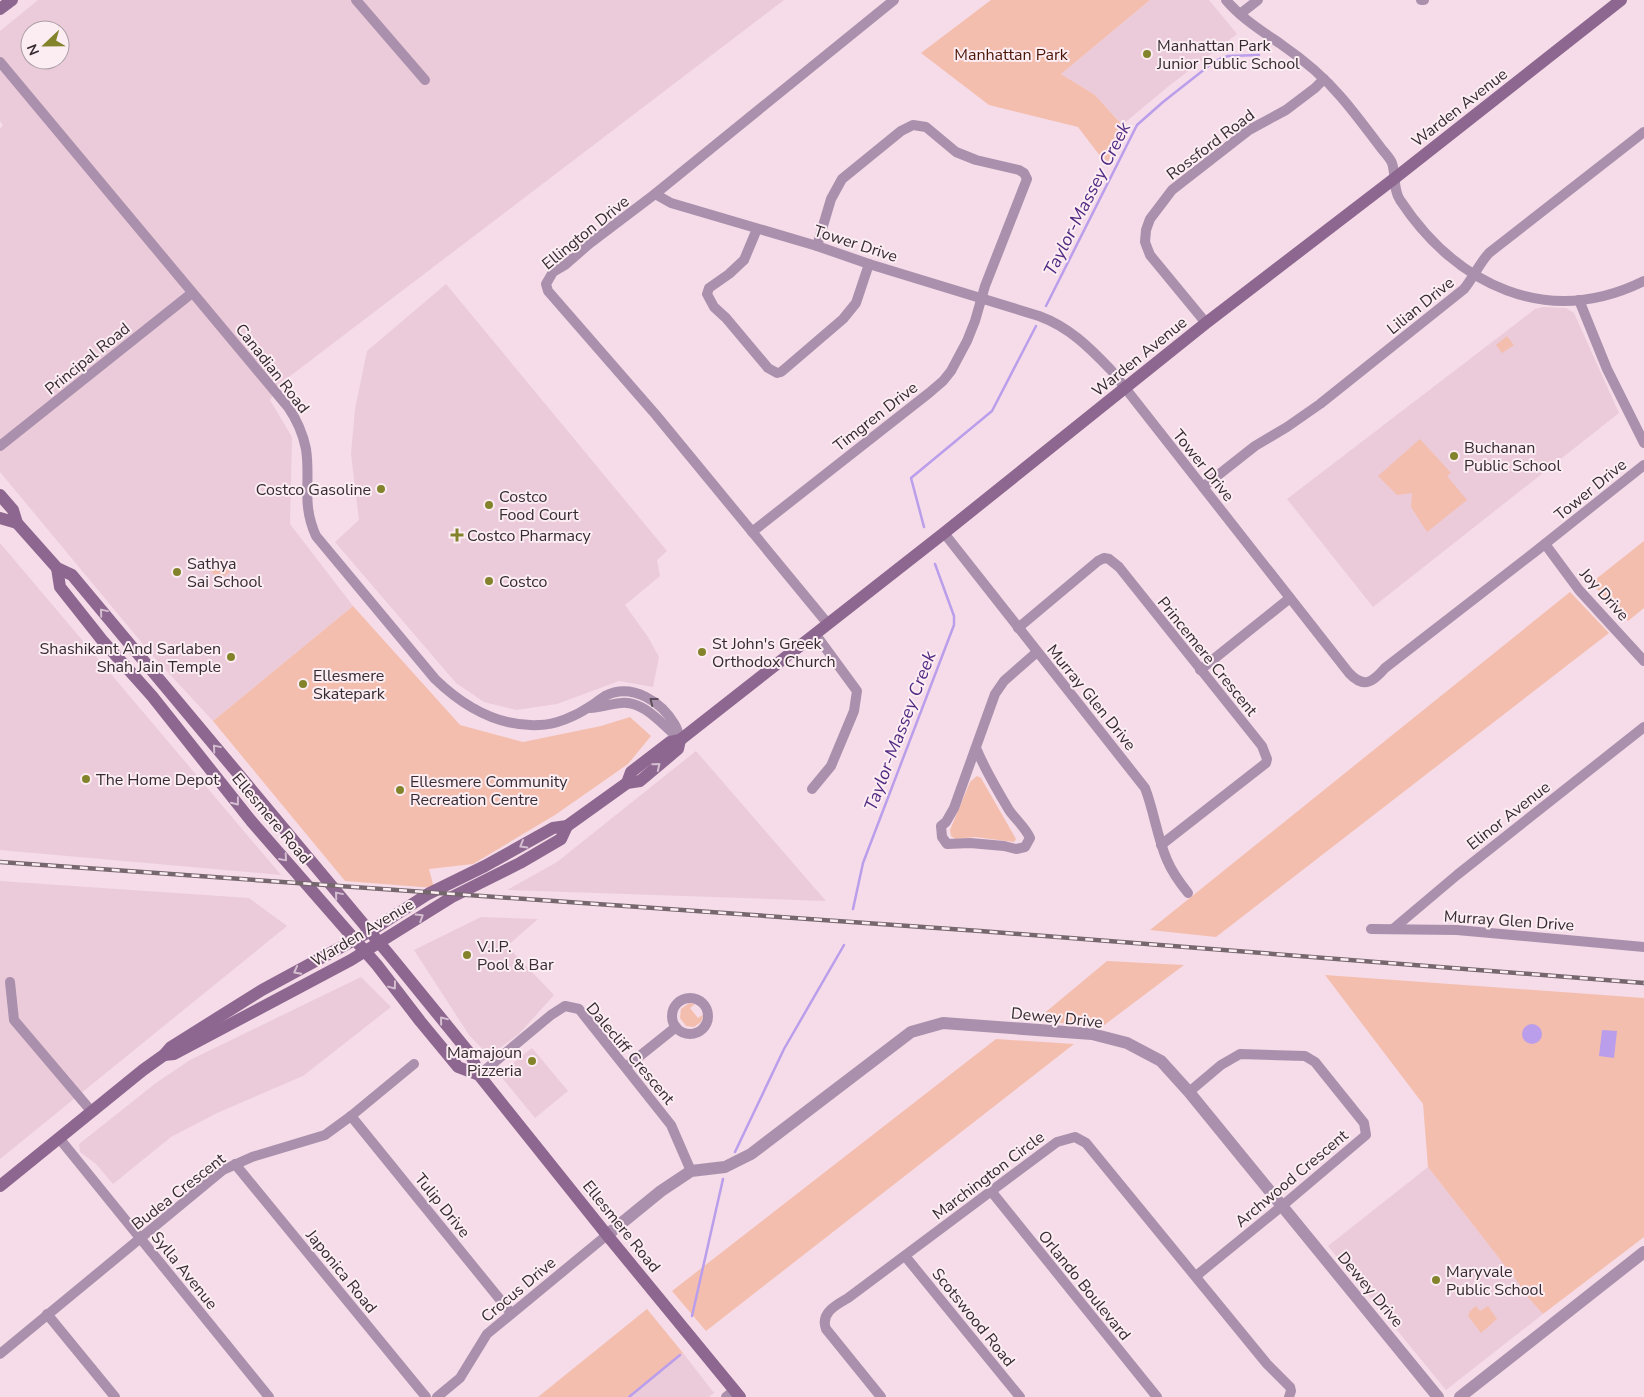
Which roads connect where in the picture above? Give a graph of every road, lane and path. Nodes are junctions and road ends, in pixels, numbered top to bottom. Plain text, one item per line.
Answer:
1 (12, 0) edge
2 (356, 0) edge
3 (894, 0) edge
4 (1226, 0) edge
5 (1258, 0) edge
6 (1621, 0) edge
7 (0, 9) edge
8 (1240, 14) junction
9 (0, 62) edge
10 (1324, 79) junction
11 (425, 80) dead end
12 (1644, 132) edge
13 (1395, 178) junction
14 (655, 194) junction
15 (757, 229) junction
16 (817, 246) junction
17 (869, 264) junction
18 (1475, 274) junction
19 (1644, 281) edge
20 (192, 292) junction
21 (982, 298) junction
22 (1579, 300) junction
23 (1206, 323) junction
24 (1125, 389) junction
25 (1644, 443) edge
26 (0, 446) edge
27 (1644, 465) edge
28 (1203, 487) junction
29 (0, 495) edge
30 (0, 518) edge
31 (17, 523) junction
32 (752, 532) junction
33 (944, 533) junction
34 (1545, 544) junction
35 (56, 568) junction
36 (1290, 598) junction
37 (828, 624) junction
38 (1018, 628) junction
39 (816, 634) junction
40 (1037, 652) junction
41 (1644, 661) edge
42 (1200, 670) junction
43 (164, 686) junction
44 (152, 696) junction
45 (1644, 728) edge
46 (680, 740) junction
47 (976, 748) junction
48 (812, 789) dead end
49 (567, 826) junction
50 (1162, 845) junction
51 (1188, 893) dead end
52 (1371, 929) dead end
53 (1393, 929) junction
54 (369, 932) junction
55 (356, 940) junction
56 (378, 943) junction
57 (1644, 946) edge
58 (365, 951) junction
59 (10, 982) dead end
60 (676, 1027) dead end
61 (164, 1056) junction
62 (414, 1064) dead end
63 (626, 1067) junction
64 (479, 1075) junction
65 (1189, 1092) junction
66 (92, 1112) junction
67 (351, 1116) junction
68 (59, 1138) junction
69 (235, 1164) junction
70 (691, 1171) junction
71 (0, 1186) edge
72 (991, 1191) junction
73 (1282, 1206) junction
74 (607, 1234) junction
75 (140, 1239) junction
76 (1644, 1252) edge
77 (905, 1256) junction
78 (1196, 1276) junction
79 (511, 1313) junction
80 (47, 1314) junction
81 (0, 1354) edge
82 (734, 1395) edge
83 (115, 1397) edge
84 (269, 1397) edge
85 (426, 1397) edge
86 (437, 1397) edge
87 (881, 1397) edge
88 (1020, 1397) edge
89 (1157, 1397) edge
90 (1289, 1397) edge
91 (1438, 1397) edge
92 (1460, 1397) edge

1 - 7 main road
2 - 11 street
3 - 14 street, Ellington Drive
4 - 8 street
5 - 8 street
6 - 13 main road, Warden Avenue
8 - 10 street
9 - 20 street, Canadian Road
10 - 13 street
10 - 23 street, Rossford Road
12 - 18 street, Lilian Drive
13 - 18 street
13 - 23 main road, Warden Avenue
14 - 15 street, Tower Drive
14 - 32 street, Ellington Drive
15 - 16 street, Tower Drive
15 - 17 street
16 - 17 street, Tower Drive
16 - 21 street, Timgren Drive
17 - 21 street, Tower Drive
18 - 22 street
18 - 28 street, Lilian Drive
19 - 22 street
20 - 26 street, Principal Road
20 - 46 street, Canadian Road
21 - 24 street, Tower Drive
21 - 32 street, Timgren Drive
22 - 25 street
23 - 24 main road, Warden Avenue
24 - 28 street, Tower Drive
24 - 33 main road, Warden Avenue
27 - 34 street, Tower Drive
28 - 36 street, Tower Drive
29 - 31 main road, Ellesmere Road
30 - 31 main road
31 - 35 main road, Ellesmere Road
32 - 37 street, Ellington Drive
33 - 37 main road, Warden Avenue
33 - 38 street, Murray Glen Drive
34 - 36 street, Tower Drive
34 - 41 street, Joy Drive
43 -> 35 main road, Ellesmere Road
35 - 44 main road, Ellesmere Road
36 - 42 street
37 - 39 main road, Warden Avenue
38 - 40 street, Murray Glen Drive
38 - 42 street, Princemere Crescent
39 - 46 main road, Warden Avenue
39 - 48 street
40 - 47 street
40 - 50 street, Murray Glen Drive
42 - 50 street, Princemere Crescent
43 - 44 main road
54 -> 43 main road, Ellesmere Road
44 -> 55 main road, Ellesmere Road
45 - 53 street, Elinor Avenue
46 - 49 main road, Warden Avenue
47 - 47 street
49 -> 54 main road, Warden Avenue
56 -> 49 main road, Warden Avenue
50 - 51 street, Murray Glen Drive
52 - 53 street, Murray Glen Drive
53 - 57 street, Murray Glen Drive
54 - 55 main road, Warden Avenue
54 - 56 main road, Ellesmere Road
55 - 58 main road, Ellesmere Road
55 -> 61 main road, Warden Avenue
56 - 58 main road, Warden Avenue
64 -> 56 main road, Ellesmere Road
58 - 61 main road, Warden Avenue
58 -> 64 main road, Ellesmere Road
59 - 66 street
60 - 63 street
61 - 66 main road, Warden Avenue
62 - 67 street, Budea Crescent
63 - 64 street, Dalecliff Crescent
63 - 70 street, Dalecliff Crescent
64 - 74 main road, Ellesmere Road
65 - 70 street, Dewey Drive
65 - 73 street, Dewey Drive
65 - 73 street, Archwood Crescent
66 - 68 main road, Warden Avenue
67 - 69 street, Budea Crescent
67 - 79 street, Tulip Drive
68 - 71 main road, Warden Avenue
68 - 75 street, Sylla Avenue
69 - 75 street, Budea Crescent
69 - 85 street, Japonica Road
70 - 74 street, Dewey Drive
72 - 77 street, Marchington Circle
72 - 78 street, Marchington Circle
72 - 89 street, Orlando Boulevard
73 - 78 street, Archwood Crescent
73 - 91 street, Dewey Drive
74 - 79 street, Crocus Drive
74 - 82 main road, Ellesmere Road
75 - 80 street, Budea Crescent
75 - 84 street, Sylla Avenue
76 - 92 street
77 - 87 street, Marchington Circle
77 - 88 street, Scotswood Road
78 - 90 street, Marchington Circle
79 - 86 street, Crocus Drive
80 - 81 street, Budea Crescent
80 - 83 street

